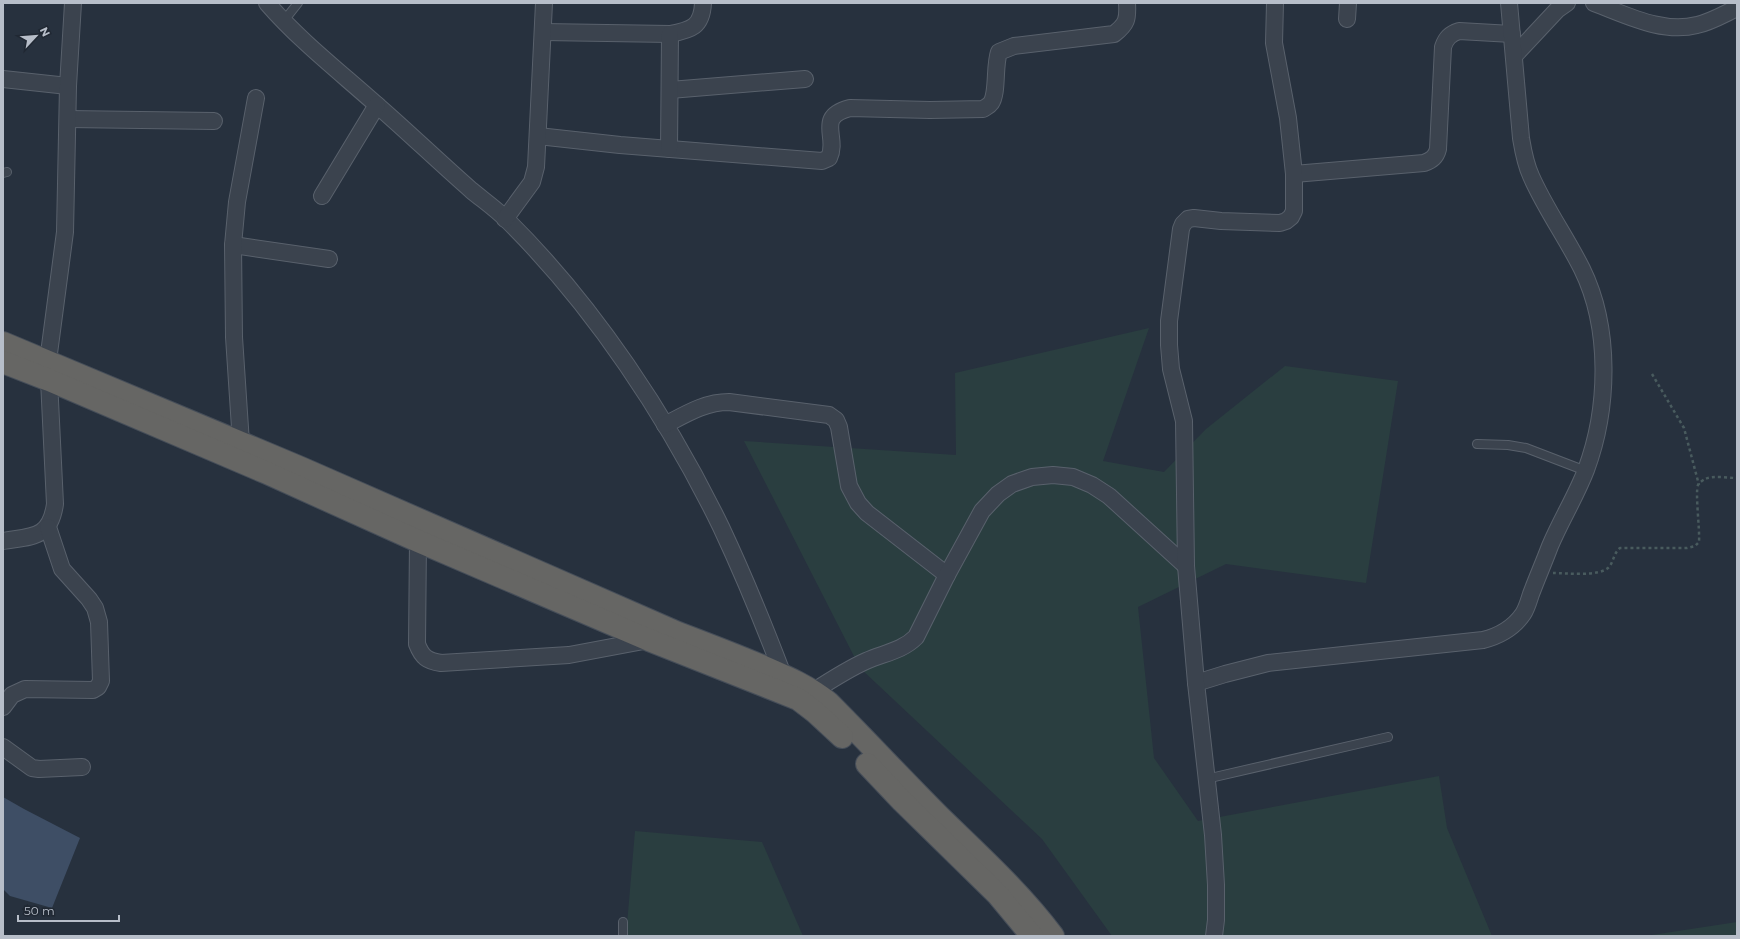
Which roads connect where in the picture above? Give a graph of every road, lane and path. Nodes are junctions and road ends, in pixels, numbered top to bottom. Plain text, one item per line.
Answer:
1 (73, 3) edge
2 (267, 3) edge
3 (298, 3) edge
4 (544, 3) edge
5 (702, 3) edge
6 (1127, 3) edge
7 (1275, 3) edge
8 (1348, 3) edge
9 (1509, 3) edge
10 (1567, 3) edge
11 (1594, 3) edge
12 (1737, 8) edge
13 (1347, 19) dead end
14 (283, 22) junction
15 (543, 32) junction
16 (670, 34) junction
17 (1512, 34) junction
18 (1514, 56) junction
19 (3, 79) edge
20 (805, 79) dead end
21 (68, 86) junction
22 (670, 90) junction
23 (256, 98) dead end
24 (377, 105) junction
25 (68, 119) junction
26 (214, 121) dead end
27 (538, 136) junction
28 (669, 149) junction
29 (1294, 174) junction
30 (322, 196) dead end
31 (505, 219) junction
32 (234, 245) junction
33 (329, 259) dead end
34 (3, 343) edge
35 (3, 362) edge
36 (48, 371) junction
37 (1652, 374) dead end
38 (665, 425) junction
39 (241, 443) junction
40 (1477, 444) dead end
41 (1586, 471) junction
42 (1737, 478) edge
43 (1698, 484) junction
44 (48, 527) junction
45 (3, 541) edge
46 (418, 542) junction
47 (1186, 566) junction
48 (1540, 573) junction
49 (947, 576) junction
50 (649, 640) junction
51 (783, 675) junction
52 (1196, 683) junction
53 (814, 691) junction
54 (3, 707) edge
55 (1388, 738) dead end
56 (3, 747) edge
57 (82, 767) dead end
58 (1206, 779) junction
59 (623, 922) dead end
60 (624, 936) edge
61 (1032, 936) edge
62 (1052, 936) edge
63 (1214, 936) edge

1 - 21 street
2 - 14 street
3 - 14 lane
4 - 15 street
5 - 16 street
6 - 28 street
7 - 29 street
8 - 13 street
9 - 17 street
10 - 18 street
11 - 12 street
14 - 24 street
15 - 16 street
15 - 27 street
16 - 22 street
17 - 18 street
17 - 29 street
18 - 41 street
19 - 21 street
20 - 22 street
21 - 25 street
22 - 28 street
23 - 32 street
24 - 30 street
24 - 31 street
25 - 26 street
25 - 36 street
27 - 28 street
27 - 31 street
29 - 47 street
31 - 38 street
32 - 33 street
32 - 39 street
34 - 36 highway
35 - 36 highway
36 - 39 highway
36 - 44 street
36 - 46 highway
37 - 43 path
38 - 49 street
38 - 51 street
39 - 51 highway
40 - 41 lane
41 - 48 street
42 - 43 path
43 - 48 path
44 - 45 street
44 - 54 street
46 - 50 highway
46 - 50 street
47 - 49 street
47 - 52 street
48 - 52 street
49 - 53 street
50 - 61 highway
51 - 53 highway
52 - 58 street
53 - 62 highway
55 - 58 lane
56 - 57 street
58 - 63 street
59 - 60 lane

